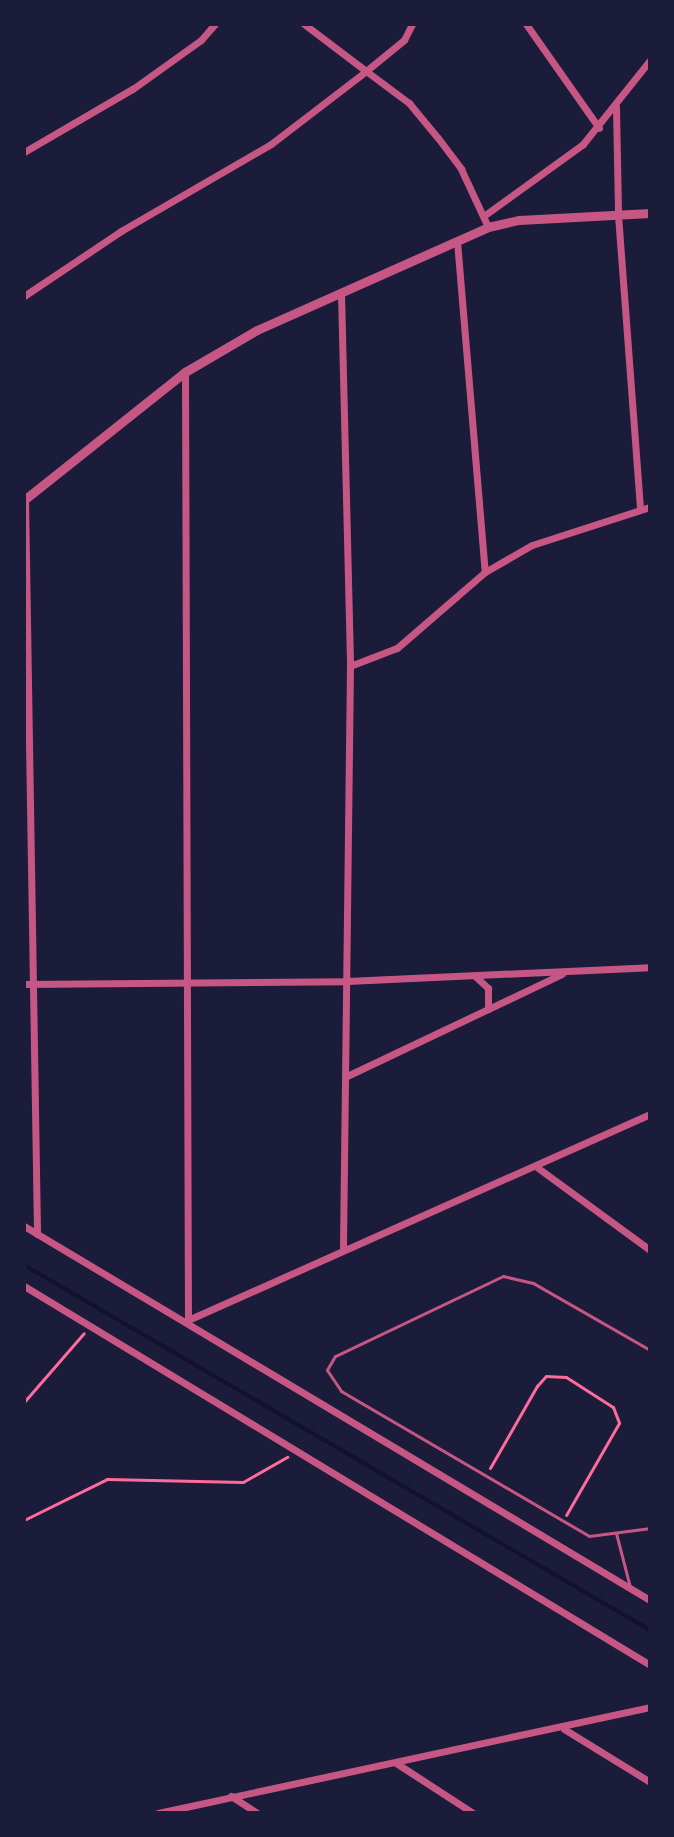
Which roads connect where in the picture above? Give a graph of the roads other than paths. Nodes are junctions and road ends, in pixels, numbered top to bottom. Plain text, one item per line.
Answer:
1 (215, 24) edge
2 (304, 24) edge
3 (412, 24) edge
4 (526, 24) edge
5 (650, 60) edge
6 (366, 71) junction
7 (616, 107) junction
8 (599, 128) junction
9 (24, 152) edge
10 (650, 213) edge
11 (485, 215) junction
12 (618, 215) junction
13 (488, 227) junction
14 (457, 241) junction
15 (341, 293) junction
16 (24, 296) edge
17 (185, 372) junction
18 (24, 500) edge
19 (640, 507) junction
20 (650, 507) edge
21 (485, 572) junction
22 (350, 666) junction
23 (27, 798) edge
24 (650, 967) edge
25 (566, 972) junction
26 (475, 976) junction
27 (347, 981) junction
28 (189, 982) junction
29 (28, 984) edge
30 (488, 1009) junction
31 (347, 1076) junction
32 (650, 1114) edge
33 (538, 1168) junction
34 (24, 1226) edge
35 (37, 1234) junction
36 (343, 1248) junction
37 (650, 1250) edge
38 (24, 1286) edge
39 (188, 1320) junction
40 (650, 1350) edge
41 (650, 1528) edge
42 (616, 1533) junction
43 (630, 1589) junction
44 (650, 1600) edge
45 (650, 1665) edge
46 (650, 1707) edge
47 (564, 1729) junction
48 (396, 1763) junction
49 (650, 1782) edge
50 (231, 1796) junction
51 (158, 1813) edge
52 (257, 1813) edge
53 (473, 1813) edge

1 - 9 street
2 - 6 street
3 - 6 street
4 - 8 street
5 - 7 street
6 - 11 street
6 - 16 street
7 - 8 street
7 - 12 street
8 - 11 street
10 - 12 street
11 - 13 street
12 - 13 street
12 - 19 street
13 - 14 street
14 - 15 street
14 - 21 street
15 - 17 street
15 - 22 street
17 - 18 street
17 - 28 street
18 - 23 street
19 - 20 street
19 - 21 street
21 - 22 street
22 - 27 street
23 - 29 street
24 - 25 street
25 - 26 street
25 - 30 street
26 - 27 street
26 - 30 street
27 - 28 street
27 - 31 street
28 - 29 street
28 - 39 street
29 - 35 street
30 - 31 street
31 - 36 street
32 - 33 street
33 - 36 street
33 - 37 street
34 - 35 street
35 - 39 street
36 - 39 street
38 - 45 street
39 - 43 street
40 - 42 lane
41 - 42 lane
42 - 43 lane
43 - 44 street
46 - 47 street
47 - 48 street
47 - 49 street
48 - 50 street
48 - 53 street
50 - 51 street
50 - 52 street

